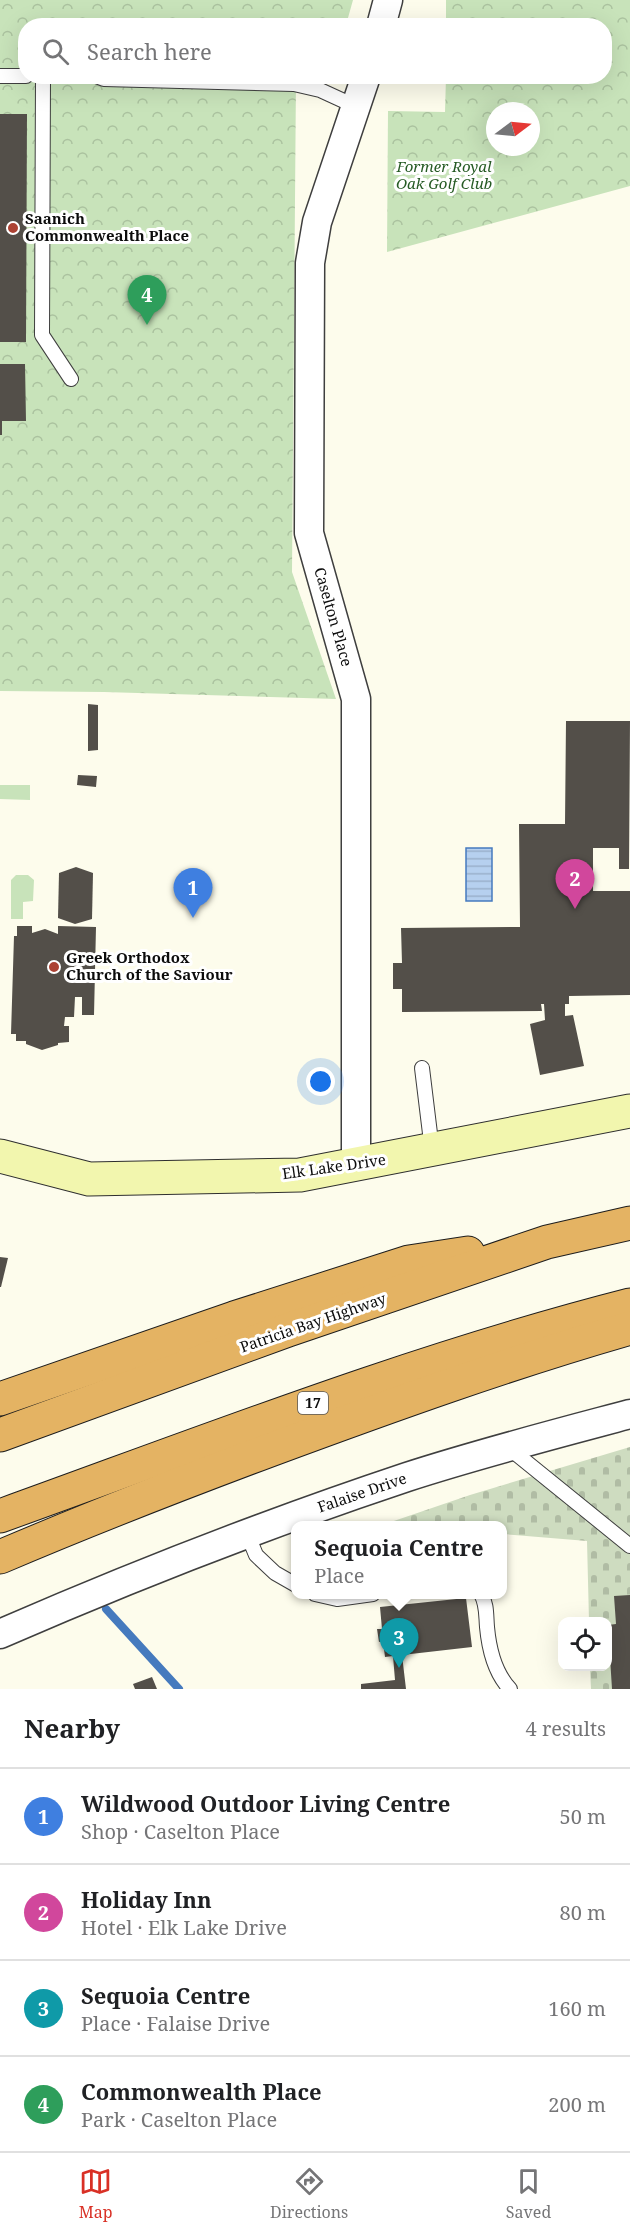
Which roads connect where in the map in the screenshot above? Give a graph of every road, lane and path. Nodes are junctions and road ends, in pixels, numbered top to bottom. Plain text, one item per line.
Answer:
1 (388, 0) edge
2 (383, 18) edge
3 (0, 76) edge
4 (18, 76) edge
5 (43, 84) edge
6 (294, 84) edge
7 (364, 84) edge
8 (357, 107) junction
9 (71, 379) dead end
10 (422, 1068) dead end
11 (630, 1111) edge
12 (432, 1150) junction
13 (0, 1156) edge
14 (356, 1165) junction
15 (630, 1223) edge
16 (547, 1242) junction
17 (630, 1305) edge
18 (630, 1328) edge
19 (0, 1399) edge
20 (630, 1414) edge
21 (0, 1435) edge
22 (507, 1446) junction
23 (0, 1516) edge
24 (247, 1533) junction
25 (630, 1546) edge
26 (0, 1557) edge
27 (291, 1583) edge
28 (484, 1599) edge
29 (0, 1634) edge
30 (510, 1689) edge

1 - 2 street
3 - 4 lane
5 - 9 lane
6 - 8 lane
7 - 8 street, Caselton Place
8 - 14 street, Caselton Place
10 - 12 lane
11 - 12 street, Elk Lake Drive
12 - 14 street, Elk Lake Drive
13 - 14 street, Elk Lake Drive
15 - 16 highway, Patricia Bay Highway
16 - 19 highway
16 - 21 highway, Patricia Bay Highway
17 - 23 highway, 17
18 - 26 highway
20 - 22 street, Falaise Drive
22 - 24 street, Falaise Drive
22 - 25 lane
24 - 27 lane
24 - 29 street, Falaise Drive
28 - 30 lane

